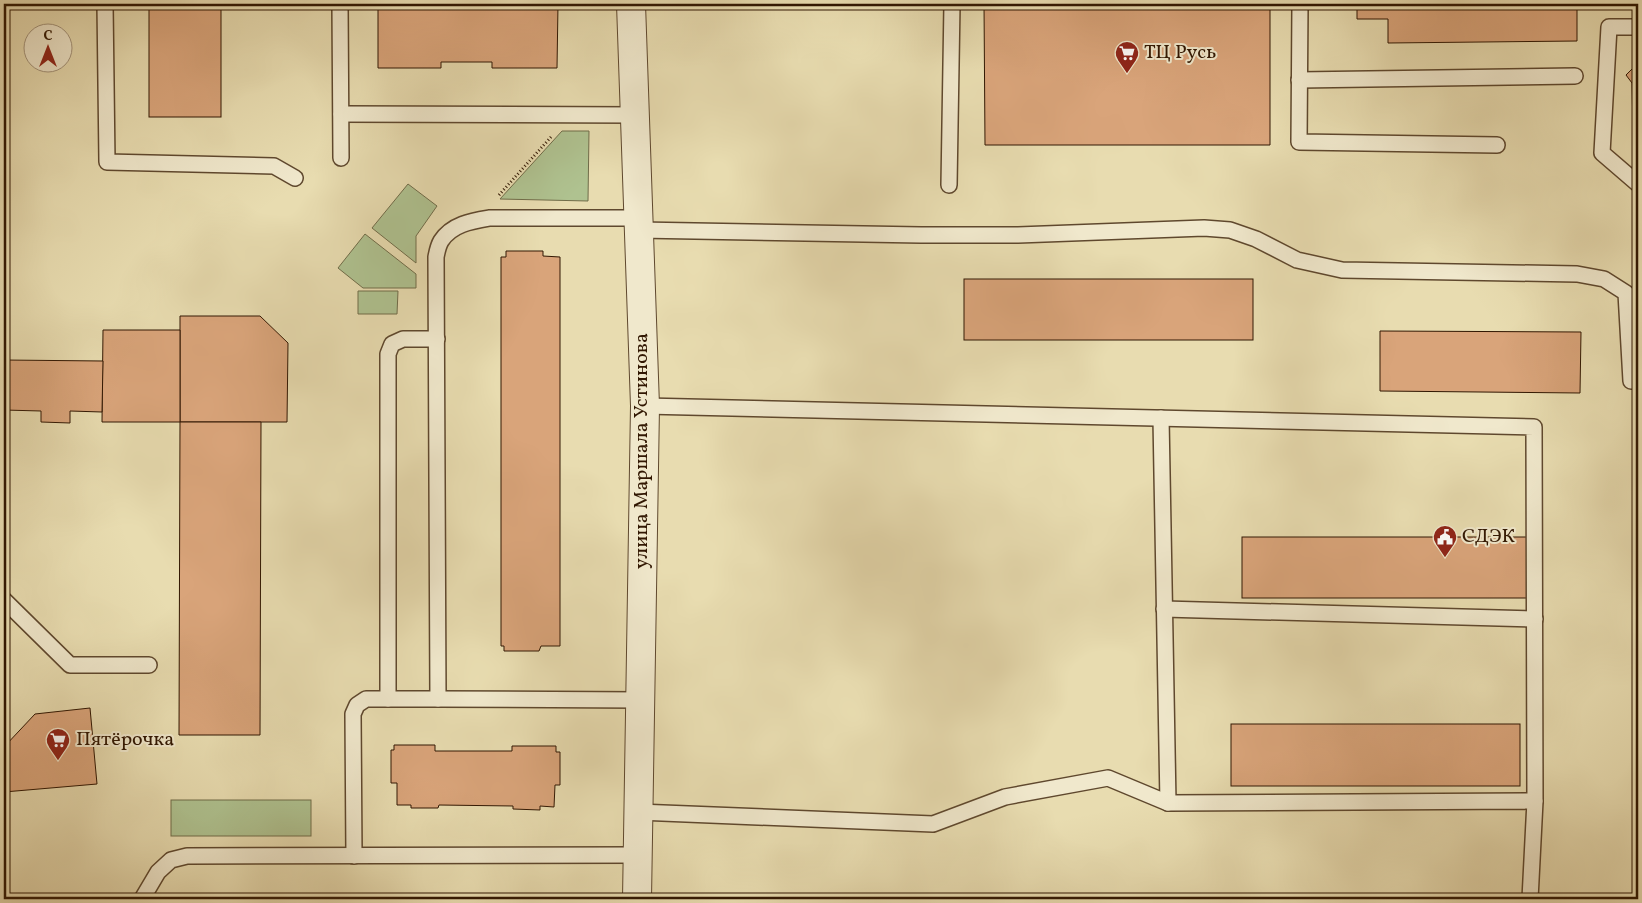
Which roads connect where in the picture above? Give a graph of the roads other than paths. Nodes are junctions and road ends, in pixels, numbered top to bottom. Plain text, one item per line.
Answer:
1 (105, 4) edge
2 (340, 4) edge
3 (631, 4) edge
4 (952, 4) edge
5 (1300, 4) edge
6 (1638, 27) edge
7 (1575, 76) dead end
8 (1299, 80) junction
9 (341, 114) junction
10 (635, 115) junction
11 (1497, 145) dead end
12 (341, 158) dead end
13 (295, 178) dead end
14 (1638, 184) edge
15 (949, 185) dead end
16 (639, 224) junction
17 (437, 339) junction
18 (1638, 381) edge
19 (645, 406) junction
20 (1161, 418) junction
21 (4, 600) edge
22 (1164, 609) junction
23 (1535, 619) junction
24 (149, 666) dead end
25 (388, 699) junction
26 (438, 699) junction
27 (640, 700) junction
28 (1535, 801) junction
29 (1168, 803) junction
30 (638, 812) junction
31 (638, 855) junction
32 (354, 856) junction
33 (142, 899) edge
34 (637, 899) edge
35 (1530, 899) edge

1 - 13 lane
2 - 9 lane
3 - 10 street, улица Маршала Устинова
4 - 15 lane
5 - 8 lane
6 - 14 lane
7 - 8 lane
8 - 11 lane
9 - 10 lane
9 - 12 lane
10 - 16 street, улица Маршала Устинова
16 - 17 lane
16 - 18 lane
16 - 19 street, улица Маршала Устинова
17 - 25 lane
17 - 26 lane
19 - 20 lane
19 - 27 street, улица Маршала Устинова
20 - 22 lane
20 - 23 lane
21 - 24 lane
22 - 23 lane
22 - 29 lane
23 - 28 lane
25 - 26 lane
25 - 32 lane
26 - 27 lane
27 - 30 street, улица Маршала Устинова
28 - 29 lane
28 - 35 lane
29 - 30 lane
30 - 31 street, улица Маршала Устинова
31 - 32 lane
31 - 34 street, улица Маршала Устинова
32 - 33 lane

